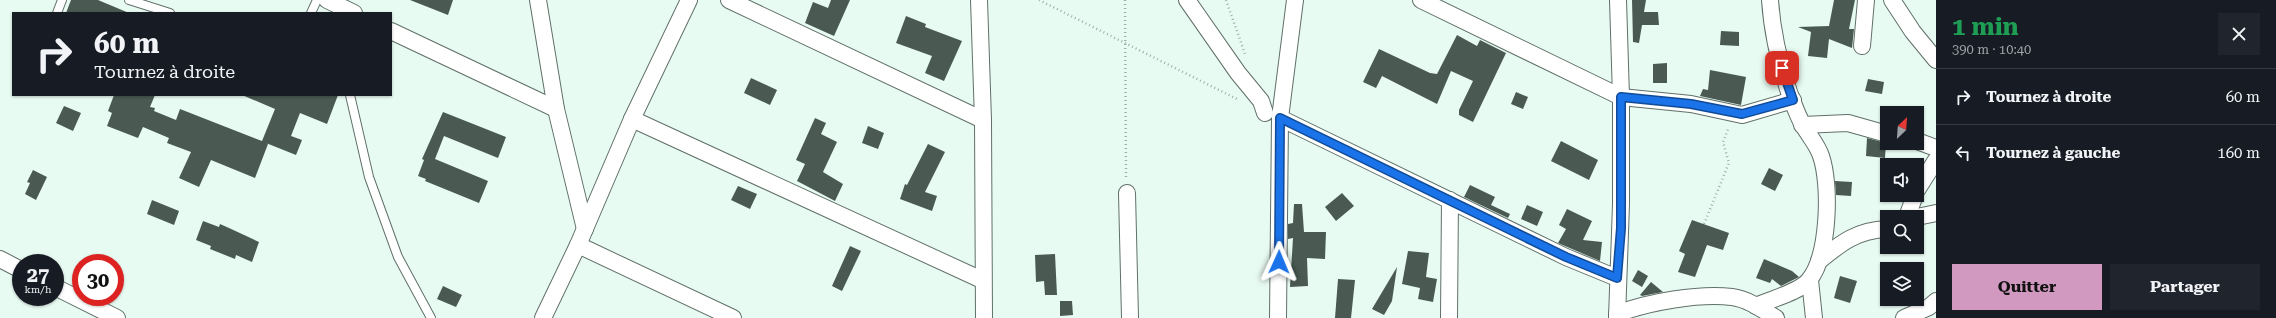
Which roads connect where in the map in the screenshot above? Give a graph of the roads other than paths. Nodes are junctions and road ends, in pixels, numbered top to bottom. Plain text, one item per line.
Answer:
1 (62, 0) edge
2 (129, 0) edge
3 (317, 0) edge
4 (327, 0) edge
5 (538, 0) edge
6 (689, 0) edge
7 (729, 0) edge
8 (979, 0) edge
9 (1187, 0) edge
10 (1295, 0) edge
11 (1421, 0) edge
12 (1618, 0) edge
13 (1770, 0) edge
14 (1866, 0) edge
15 (1892, 0) edge
16 (57, 12) edge
17 (167, 12) edge
18 (311, 12) edge
19 (352, 12) edge
20 (392, 30) edge
21 (1862, 46) dead end
22 (1936, 60) edge
23 (350, 96) edge
24 (1621, 97) junction
25 (1793, 100) junction
26 (556, 109) junction
27 (1265, 113) road end
28 (1280, 118) junction
29 (632, 119) junction
30 (982, 120) junction
31 (1802, 125) junction
32 (1880, 132) edge
33 (1924, 144) edge
34 (1936, 148) edge
35 (1936, 160) edge
36 (1924, 179) edge
37 (1127, 193) road end
38 (1450, 200) junction
39 (1936, 213) edge
40 (1924, 216) edge
41 (585, 229) junction
42 (1880, 229) edge
43 (578, 245) junction
44 (0, 259) edge
45 (1819, 261) junction
46 (12, 265) edge
47 (1617, 278) junction
48 (982, 280) junction
49 (1810, 280) junction
50 (64, 292) edge
51 (1936, 301) edge
52 (1756, 306) junction
53 (1617, 316) edge
54 (113, 317) edge
55 (431, 318) edge
56 (543, 318) edge
57 (733, 318) edge
58 (984, 318) edge
59 (1130, 318) edge
60 (1278, 318) edge
61 (1448, 318) edge
62 (1776, 318) edge
63 (1814, 318) edge
64 (1904, 318) edge

1 - 16 lane
2 - 17 lane
3 - 18 lane
4 - 19 street
5 - 26 street
6 - 29 street
7 - 30 street
8 - 30 street
9 - 27 street
10 - 28 street
11 - 24 street
12 - 24 street
13 - 25 street
14 - 21 street
15 - 22 street
20 - 26 street
23 - 55 lane
24 - 25 street
24 - 47 street
25 - 31 street
26 - 41 street
28 - 38 street
28 - 60 street
29 - 41 street
29 - 48 street
30 - 48 street
31 - 32 street
31 - 45 street
33 - 34 street
35 - 36 street
37 - 59 street
38 - 47 street
38 - 61 street
39 - 40 street
41 - 43 street
42 - 45 street
43 - 56 street
43 - 57 street
44 - 46 street
45 - 49 street
47 - 53 street
48 - 58 street
49 - 52 street
49 - 63 street
50 - 54 street
51 - 64 street
52 - 53 street
52 - 62 street

